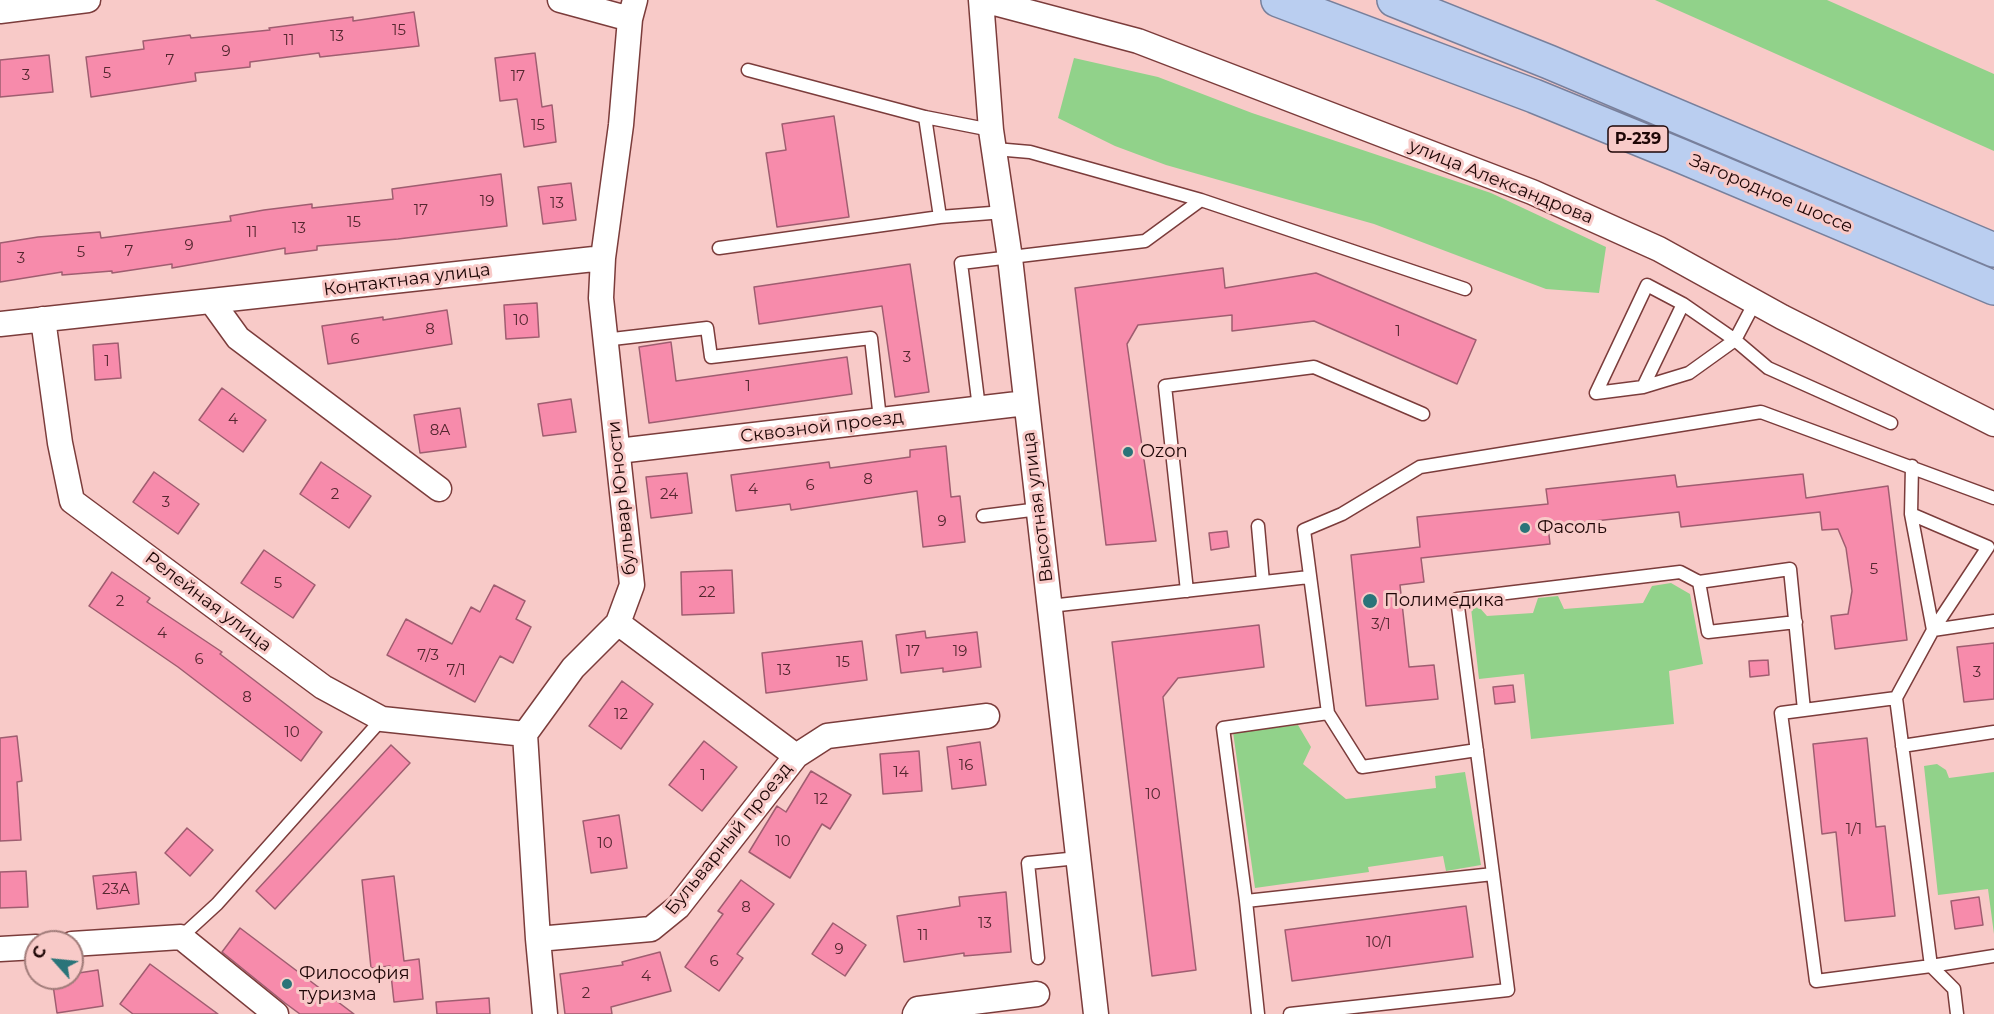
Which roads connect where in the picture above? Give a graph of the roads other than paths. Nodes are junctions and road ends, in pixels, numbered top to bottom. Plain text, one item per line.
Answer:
1 (88, 0) edge
2 (560, 0) edge
3 (982, 0) edge
4 (1278, 0) edge
5 (1394, 0) edge
6 (632, 10) edge
7 (0, 11) edge
8 (748, 70) dead end
9 (925, 117) junction
10 (993, 140) junction
11 (1201, 200) junction
12 (1004, 213) junction
13 (940, 217) junction
14 (719, 248) dead end
15 (1994, 250) edge
16 (603, 258) junction
17 (1010, 258) junction
18 (1994, 288) edge
19 (1465, 289) dead end
20 (212, 302) junction
21 (1755, 302) junction
22 (1683, 304) junction
23 (43, 319) junction
24 (0, 324) edge
25 (604, 340) junction
26 (1735, 340) junction
27 (1643, 387) junction
28 (1026, 403) junction
29 (979, 408) junction
30 (1423, 414) dead end
31 (880, 419) junction
32 (1891, 423) dead end
33 (1994, 424) edge
34 (618, 451) junction
35 (1912, 466) junction
36 (439, 489) dead end
37 (1994, 498) edge
38 (1039, 509) junction
39 (1911, 514) junction
40 (983, 516) dead end
41 (1258, 526) dead end
42 (1309, 577) junction
43 (1263, 582) junction
44 (1699, 582) junction
45 (1187, 591) junction
46 (1050, 606) junction
47 (1994, 621) edge
48 (1796, 622) junction
49 (618, 623) junction
50 (1933, 630) junction
51 (1896, 698) junction
52 (1804, 710) junction
53 (1328, 713) junction
54 (987, 716) dead end
55 (382, 719) junction
56 (1994, 732) edge
57 (525, 734) junction
58 (1902, 746) junction
59 (1477, 750) junction
60 (796, 756) junction
61 (1078, 858) junction
62 (1493, 874) junction
63 (1246, 901) junction
64 (181, 937) junction
65 (538, 939) junction
66 (84, 943) edge
67 (24, 948) edge
68 (0, 949) edge
69 (1994, 956) edge
70 (1038, 958) dead end
71 (1931, 966) junction
72 (1037, 994) dead end
73 (1358, 1010) edge
74 (276, 1014) edge
75 (545, 1014) edge
76 (915, 1014) edge
77 (1096, 1014) edge
78 (1258, 1014) edge
79 (1290, 1014) edge
80 (1956, 1014) edge

1 - 7 street
2 - 6 street
3 - 10 street, Высотная улица
3 - 21 street, улица Александрова
4 - 18 highway, Загородное шоссе / Р-239
5 - 15 highway, Загородное шоссе / Р-239
6 - 16 street, бульвар Юности
8 - 9 lane
9 - 10 lane
9 - 13 lane
10 - 11 lane
10 - 12 street, Высотная улица
11 - 17 lane
11 - 19 lane
12 - 13 lane
12 - 17 street, Высотная улица
13 - 14 lane
16 - 20 street, Контактная улица
16 - 25 street, бульвар Юности
17 - 28 street, Высотная улица
17 - 29 lane
20 - 23 street, Контактная улица
20 - 36 street
21 - 26 lane
21 - 33 street, улица Александрова
22 - 26 lane
22 - 27 lane
22 - 27 lane
23 - 24 street, Контактная улица
23 - 55 street, Релейная улица
25 - 31 lane
25 - 34 street, бульвар Юности
26 - 27 lane
26 - 32 lane
28 - 29 street, Сквозной проезд
28 - 38 street, Высотная улица
29 - 31 street, Сквозной проезд
30 - 45 lane
31 - 34 street, Сквозной проезд
34 - 49 street, бульвар Юности
35 - 37 lane
35 - 39 lane
35 - 42 lane
38 - 40 lane
38 - 46 street, Высотная улица
39 - 50 lane
39 - 50 lane
41 - 43 lane
42 - 43 lane
42 - 53 lane
43 - 45 lane
44 - 48 lane
44 - 48 lane
44 - 59 lane
45 - 46 lane
46 - 61 street, Высотная улица
47 - 50 lane
48 - 52 lane
49 - 57 street, бульвар Юности
49 - 60 street
50 - 51 lane
51 - 52 lane
51 - 58 lane
52 - 71 lane
53 - 59 lane
53 - 63 lane
54 - 60 street, Бульварный проезд
55 - 57 street, Релейная улица
55 - 64 lane
56 - 58 lane
57 - 65 street
58 - 71 lane
59 - 62 lane
60 - 65 street, Бульварный проезд
61 - 70 lane
61 - 77 street, Высотная улица
62 - 63 lane
62 - 73 lane
63 - 78 lane
64 - 66 street
64 - 74 street
65 - 75 street
67 - 68 street
69 - 71 lane
71 - 80 lane
72 - 76 street
73 - 79 lane

